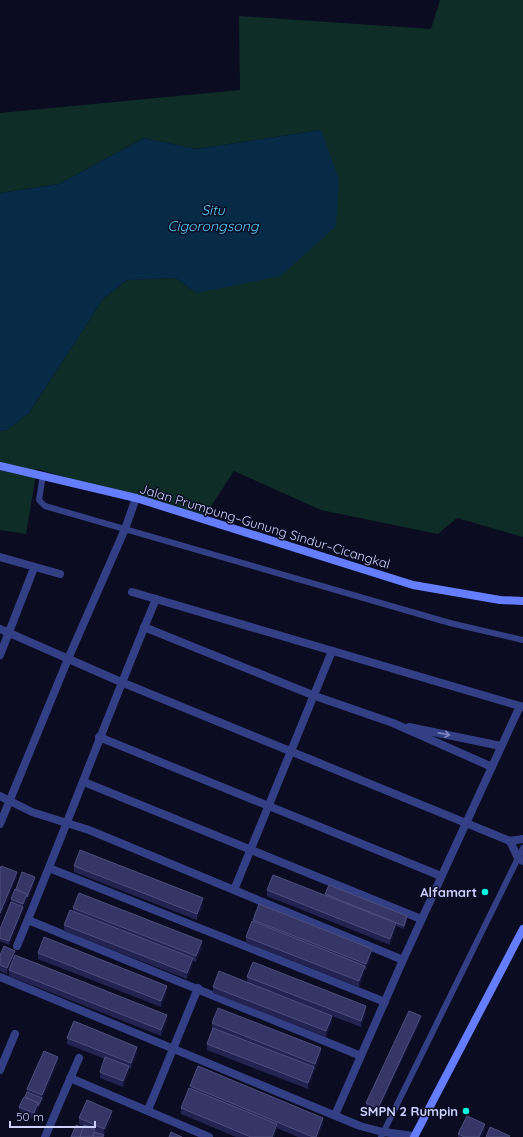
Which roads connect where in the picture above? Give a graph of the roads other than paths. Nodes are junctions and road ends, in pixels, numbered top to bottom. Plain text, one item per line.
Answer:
1 (0, 466) edge
2 (43, 475) junction
3 (136, 498) junction
4 (125, 529) junction
5 (0, 557) edge
6 (34, 568) junction
7 (60, 574) dead end
8 (132, 592) dead end
9 (156, 599) junction
10 (523, 602) edge
11 (144, 627) junction
12 (0, 629) edge
13 (9, 633) junction
14 (523, 640) edge
15 (332, 651) junction
16 (0, 654) edge
17 (68, 659) junction
18 (121, 682) junction
19 (315, 696) junction
20 (522, 707) edge
21 (393, 723) junction
22 (99, 737) junction
23 (501, 746) junction
24 (290, 751) junction
25 (492, 766) junction
26 (84, 782) junction
27 (0, 796) edge
28 (9, 801) junction
29 (268, 806) junction
30 (466, 823) junction
31 (0, 824) edge
32 (66, 824) junction
33 (523, 839) edge
34 (510, 841) junction
35 (523, 848) edge
36 (250, 850) junction
37 (520, 860) edge
38 (49, 868) junction
39 (441, 876) junction
40 (234, 890) junction
41 (421, 919) junction
42 (28, 920) junction
43 (523, 929) edge
44 (17, 946) dead end
45 (402, 960) junction
46 (0, 977) edge
47 (198, 988) junction
48 (385, 1002) junction
49 (15, 1034) dead end
50 (173, 1048) junction
51 (3, 1052) edge
52 (361, 1056) junction
53 (79, 1058) dead end
54 (0, 1070) edge
55 (70, 1078) junction
56 (148, 1110) junction
57 (336, 1115) junction
58 (384, 1135) edge
59 (45, 1137) edge
60 (209, 1137) edge
61 (414, 1137) edge

1 - 2 main road, Jalan Prumpung–Gunung Sindur–Cicangkal
2 - 3 main road, Jalan Prumpung–Gunung Sindur–Cicangkal
2 - 4 lane
3 - 4 street
3 - 10 main road, Jalan Prumpung–Gunung Sindur–Cicangkal
4 - 14 lane
4 - 17 street
5 - 6 street
6 - 7 street
6 - 13 street
8 - 9 street
9 - 11 street
9 - 15 street
11 - 18 street
11 - 19 street
12 - 13 street
13 - 16 street
13 - 17 street
15 - 19 street
15 - 20 street
17 - 18 street
17 - 28 street
18 - 22 street
18 - 24 street
19 - 21 street
19 - 24 street
20 - 23 street
21 -> 23 street
21 - 25 street
22 - 26 street
22 - 29 street
23 - 25 street
24 - 29 street
24 - 30 street
25 - 30 street
26 - 32 street
26 - 36 street
27 - 28 street
28 - 31 street
28 - 32 street
29 - 36 street
29 - 39 street
30 - 34 street
30 - 39 street
32 - 38 street
32 - 40 street
33 - 34 street
34 - 37 street
35 - 37 lane
36 - 40 street
36 - 41 street
37 - 58 lane
38 - 42 street
38 - 48 street
39 - 41 street
40 - 45 street
41 - 45 street
42 - 44 street
42 - 47 street
43 - 61 main road
45 - 48 street
46 - 50 street
47 - 50 street
47 - 52 street
48 - 52 street
49 - 51 street
50 - 56 street
50 - 57 street
51 - 54 street
52 - 57 street
53 - 55 street
55 - 56 street
55 - 59 street
56 - 60 street
57 - 58 street
58 - 61 street

